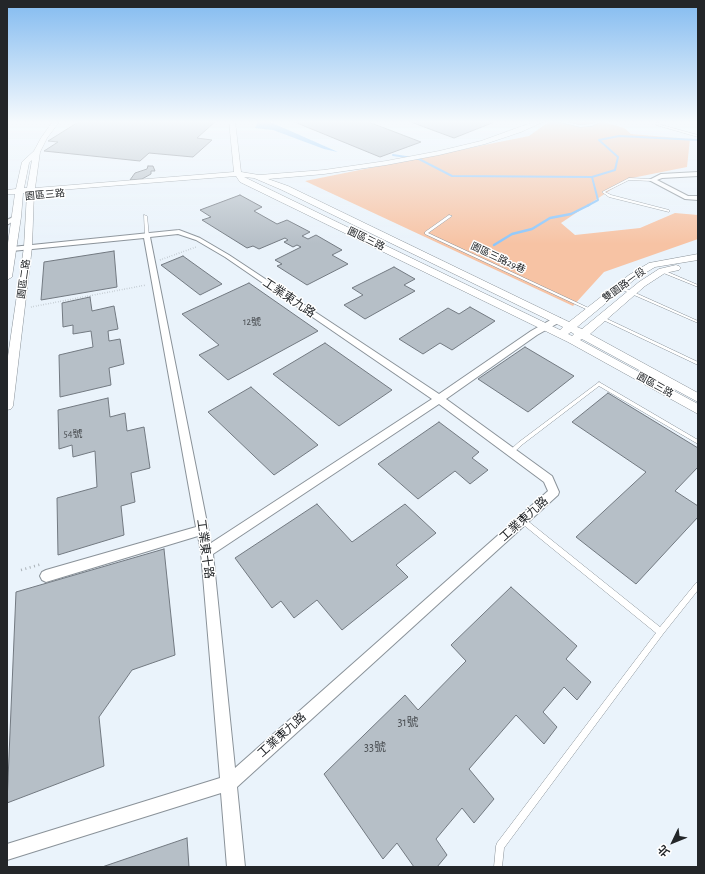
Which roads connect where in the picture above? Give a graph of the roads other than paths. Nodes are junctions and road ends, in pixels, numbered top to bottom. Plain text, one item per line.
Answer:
1 (26, 162) edge
2 (36, 162) edge
3 (237, 162) edge
4 (365, 162) edge
5 (392, 162) edge
6 (321, 170) junction
7 (239, 173) junction
8 (698, 174) edge
9 (278, 175) junction
10 (254, 176) junction
11 (652, 180) junction
12 (270, 182) junction
13 (7, 192) edge
14 (31, 194) junction
15 (19, 195) junction
16 (7, 197) edge
17 (698, 198) edge
18 (668, 211) dead end
19 (145, 216) dead end
20 (450, 216) dead end
21 (17, 217) junction
22 (7, 223) edge
23 (147, 236) junction
24 (28, 247) junction
25 (12, 249) junction
26 (698, 257) edge
27 (698, 264) edge
28 (662, 271) junction
29 (7, 277) edge
30 (698, 286) edge
31 (619, 287) junction
32 (632, 293) junction
33 (591, 310) junction
34 (602, 318) junction
35 (556, 320) junction
36 (698, 322) edge
37 (544, 326) junction
38 (570, 327) junction
39 (560, 334) junction
40 (583, 334) junction
41 (572, 340) junction
42 (698, 364) edge
43 (9, 368) edge
44 (698, 398) edge
45 (438, 399) junction
46 (7, 406) edge
47 (698, 410) edge
48 (698, 442) edge
49 (510, 452) junction
50 (522, 520) junction
51 (203, 530) junction
52 (207, 552) junction
53 (46, 576) dead end
54 (698, 585) edge
55 (661, 632) junction
56 (229, 783) junction
57 (7, 852) edge
58 (236, 867) edge
59 (498, 867) edge

1 - 15 street, 園區二路
2 - 14 street, 園區二路
3 - 7 street
4 - 6 street
5 - 6 street
6 - 9 street
6 - 10 street
7 - 10 street
7 - 10 street, 園區三路
7 - 14 street, 園區三路
7 - 37 street, 園區三路
8 - 11 street
9 - 10 street
9 - 12 street
10 - 12 street, 園區三路
11 - 17 street
11 - 18 lane
12 - 35 street, 園區三路
13 - 15 street, 園區三路
14 - 15 street, 園區三路
14 - 24 street, 園區二路
15 - 16 street, 園區三路
15 - 21 street, 園區二路
19 - 23 lane
20 - 33 lane, 園區三路29巷
21 - 22 street
21 - 25 street, 園區二路
23 - 24 street, 工業東九路
23 - 45 street, 工業東九路
23 - 51 street, 工業東十路
24 - 25 street, 工業東九路
24 - 43 street, 園區二路
25 - 29 street, 園區二路
26 - 31 street, 雙園路一段
27 - 28 street, 雙園路一段
28 - 30 lane
28 - 32 street, 雙園路一段
31 - 32 lane
31 - 33 street, 雙園路一段
32 - 34 street, 雙園路一段
32 - 36 lane
33 - 38 street, 雙園路一段
34 - 40 street, 雙園路一段
34 - 42 lane
35 - 37 street
35 - 38 street, 園區三路
37 - 39 street, 園區三路
37 - 45 street
38 - 39 street, 雙園路一段
38 - 40 street, 園區三路
39 - 41 street, 園區三路
40 - 41 street, 雙園路一段
40 - 44 street, 園區三路
41 - 47 street, 園區三路
43 - 46 street, 園區二路
45 - 49 street, 工業東九路
45 - 52 street
48 - 49 lane
49 - 50 street, 工業東九路
50 - 55 lane
50 - 56 street, 工業東九路
51 - 52 street, 工業東十路
51 - 53 street
52 - 56 street, 工業東十路
54 - 55 lane
55 - 59 lane
56 - 57 street, 工業東九路
56 - 58 street, 工業東十路

